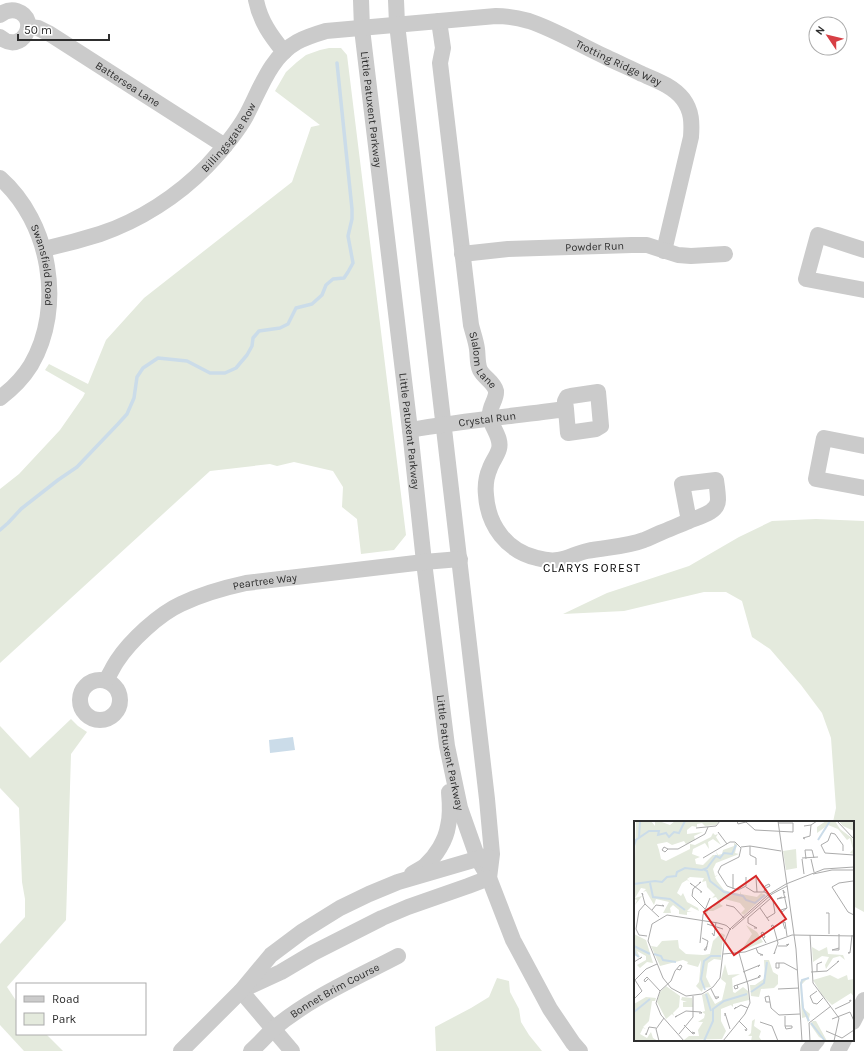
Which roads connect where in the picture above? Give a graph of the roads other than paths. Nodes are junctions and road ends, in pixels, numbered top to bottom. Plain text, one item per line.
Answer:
1 (256, 0) edge
2 (361, 0) edge
3 (396, 0) edge
4 (0, 15) edge
5 (439, 22) junction
6 (397, 24) junction
7 (29, 27) junction
8 (362, 28) junction
9 (0, 37) edge
10 (284, 52) junction
11 (225, 146) junction
12 (0, 178) edge
13 (44, 249) junction
14 (664, 250) junction
15 (864, 250) edge
16 (462, 254) junction
17 (725, 254) dead end
18 (864, 290) edge
19 (0, 398) edge
20 (566, 409) dead end
21 (490, 419) junction
22 (443, 424) junction
23 (410, 430) junction
24 (864, 446) edge
25 (864, 488) edge
26 (689, 521) dead end
27 (460, 559) junction
28 (424, 562) junction
29 (106, 680) dead end
30 (447, 746) junction
31 (485, 857) junction
32 (489, 878) junction
33 (398, 882) junction
34 (398, 956) dead end
35 (241, 991) junction
36 (864, 1000) edge
37 (854, 1007) edge
38 (854, 1020) edge
39 (273, 1029) junction
40 (816, 1041) edge
41 (843, 1041) edge
42 (181, 1051) edge
43 (252, 1051) edge
44 (292, 1051) edge
45 (580, 1051) edge
46 (808, 1051) edge
47 (838, 1051) edge

1 - 10 street
2 - 8 street, Little Patuxent Parkway
3 - 6 street, Little Patuxent Parkway
4 - 7 street
5 - 6 street, Trotting Ridge Way
5 - 14 street, Trotting Ridge Way
5 - 16 street, Slalom Lane
6 - 8 street, Billingsgate Row
6 - 22 street, Little Patuxent Parkway
7 - 9 street
7 - 11 street, Battersea Lane
8 - 10 street, Billingsgate Row
8 - 23 street, Little Patuxent Parkway
10 - 11 street, Billingsgate Row
11 - 13 street, Billingsgate Row
12 - 13 street, Swansfield Road
13 - 19 street, Swansfield Road
14 - 16 street, Powder Run
14 - 17 street, Powder Run
15 - 18 street
16 - 21 street, Slalom Lane
20 - 21 street, Crystal Run
21 - 22 street, Crystal Run
21 - 26 street
22 - 23 street, Crystal Run
22 - 27 street, Little Patuxent Parkway
23 - 28 street, Little Patuxent Parkway
24 - 25 street
27 - 28 street, Peartree Way
27 - 31 street, Little Patuxent Parkway
28 - 29 street, Peartree Way
28 - 30 street, Little Patuxent Parkway
30 - 31 street, Little Patuxent Parkway
30 - 33 street
31 - 32 street, Little Patuxent Parkway
31 - 33 street
32 - 35 street
32 - 45 street, Little Patuxent Parkway
33 - 35 street
34 - 39 street, Bonnet Brim Course
35 - 39 street
35 - 42 street
36 - 37 street
36 - 38 street
39 - 43 street, Bonnet Brim Course
39 - 44 street
40 - 46 street
41 - 47 street

